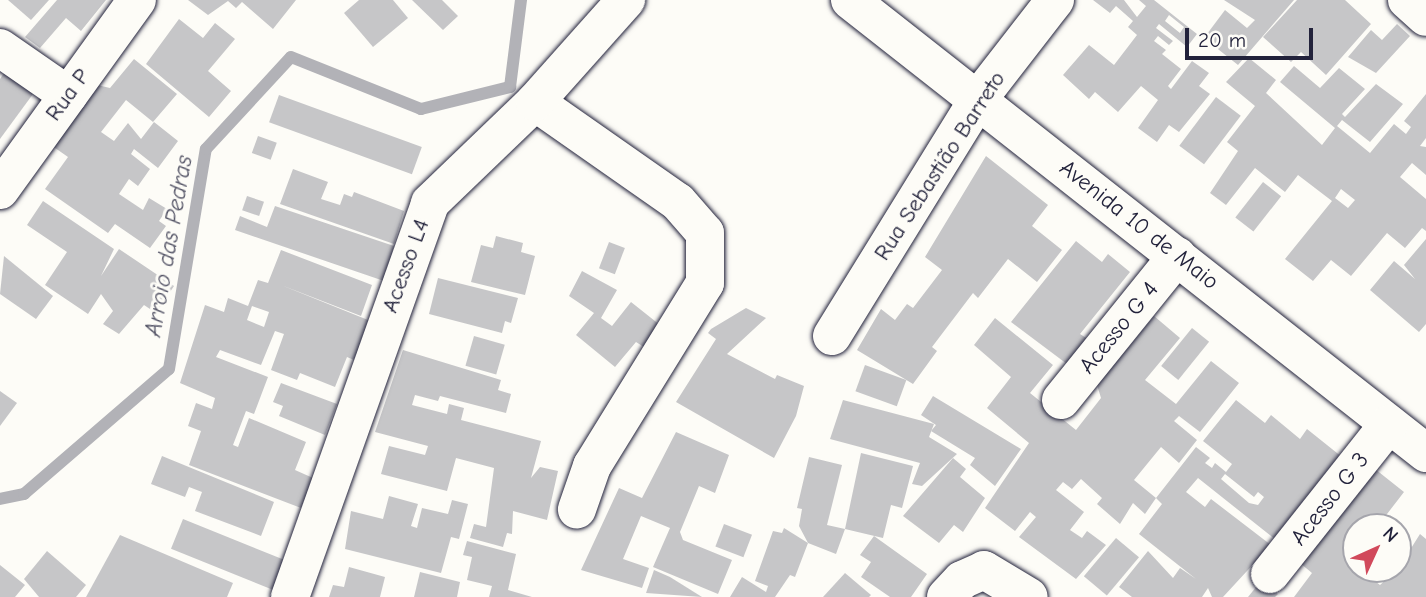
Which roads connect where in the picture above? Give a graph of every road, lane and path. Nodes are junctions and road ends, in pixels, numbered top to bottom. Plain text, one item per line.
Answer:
1 (137, 0) edge
2 (626, 0) edge
3 (850, 0) edge
4 (1055, 0) edge
5 (1407, 0) edge
6 (1426, 17) edge
7 (0, 48) edge
8 (68, 95) junction
9 (979, 98) junction
10 (535, 102) junction
11 (0, 190) edge
12 (1177, 256) junction
13 (832, 336) dead end
14 (1061, 400) dead end
15 (1389, 424) junction
16 (1426, 453) edge
17 (577, 509) dead end
18 (1270, 574) dead end
19 (290, 597) edge
20 (946, 597) edge
21 (1028, 597) edge

1 - 8 street, Rua P
2 - 10 street, Acesso L4
3 - 9 street, Avenida 10 de Maio
4 - 9 street, Rua Sebastião Barreto
5 - 6 street
7 - 8 street
8 - 11 street, Rua P
9 - 12 street, Avenida 10 de Maio
9 - 13 street, Rua Sebastião Barreto
10 - 17 street
10 - 19 street, Acesso L4
12 - 14 street, Acesso G 4
12 - 15 street, Avenida 10 de Maio
15 - 16 street, Avenida 10 de Maio
15 - 18 street, Acesso G 3
20 - 21 street

